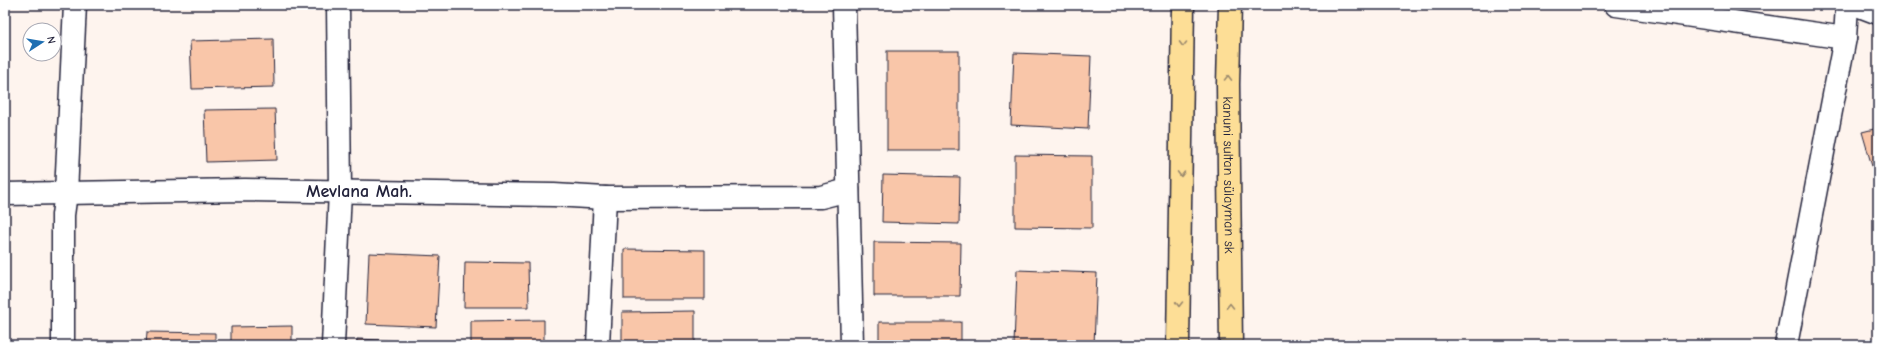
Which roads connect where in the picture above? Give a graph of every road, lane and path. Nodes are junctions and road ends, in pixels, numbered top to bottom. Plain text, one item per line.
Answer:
1 (75, 5) edge
2 (338, 5) edge
3 (844, 5) edge
4 (1183, 5) edge
5 (1230, 5) edge
6 (1616, 5) edge
7 (1846, 5) edge
8 (1857, 5) edge
9 (1878, 13) edge
10 (1844, 38) junction
11 (848, 190) junction
12 (340, 191) junction
13 (66, 193) junction
14 (5, 194) edge
15 (605, 198) junction
16 (63, 345) edge
17 (333, 345) edge
18 (598, 345) edge
19 (852, 345) edge
20 (1178, 345) edge
21 (1231, 345) edge
22 (1786, 345) edge

1 - 13 street
2 - 12 street
3 - 11 street
4 -> 20 main road
21 -> 5 main road, kanuni sultan sülayman sk
6 - 10 street
7 - 10 street
8 - 9 street
10 - 22 street
11 - 15 street
11 - 19 street
12 - 13 street
12 - 15 street
12 - 17 street
13 - 14 street
13 - 16 street
15 - 18 street

